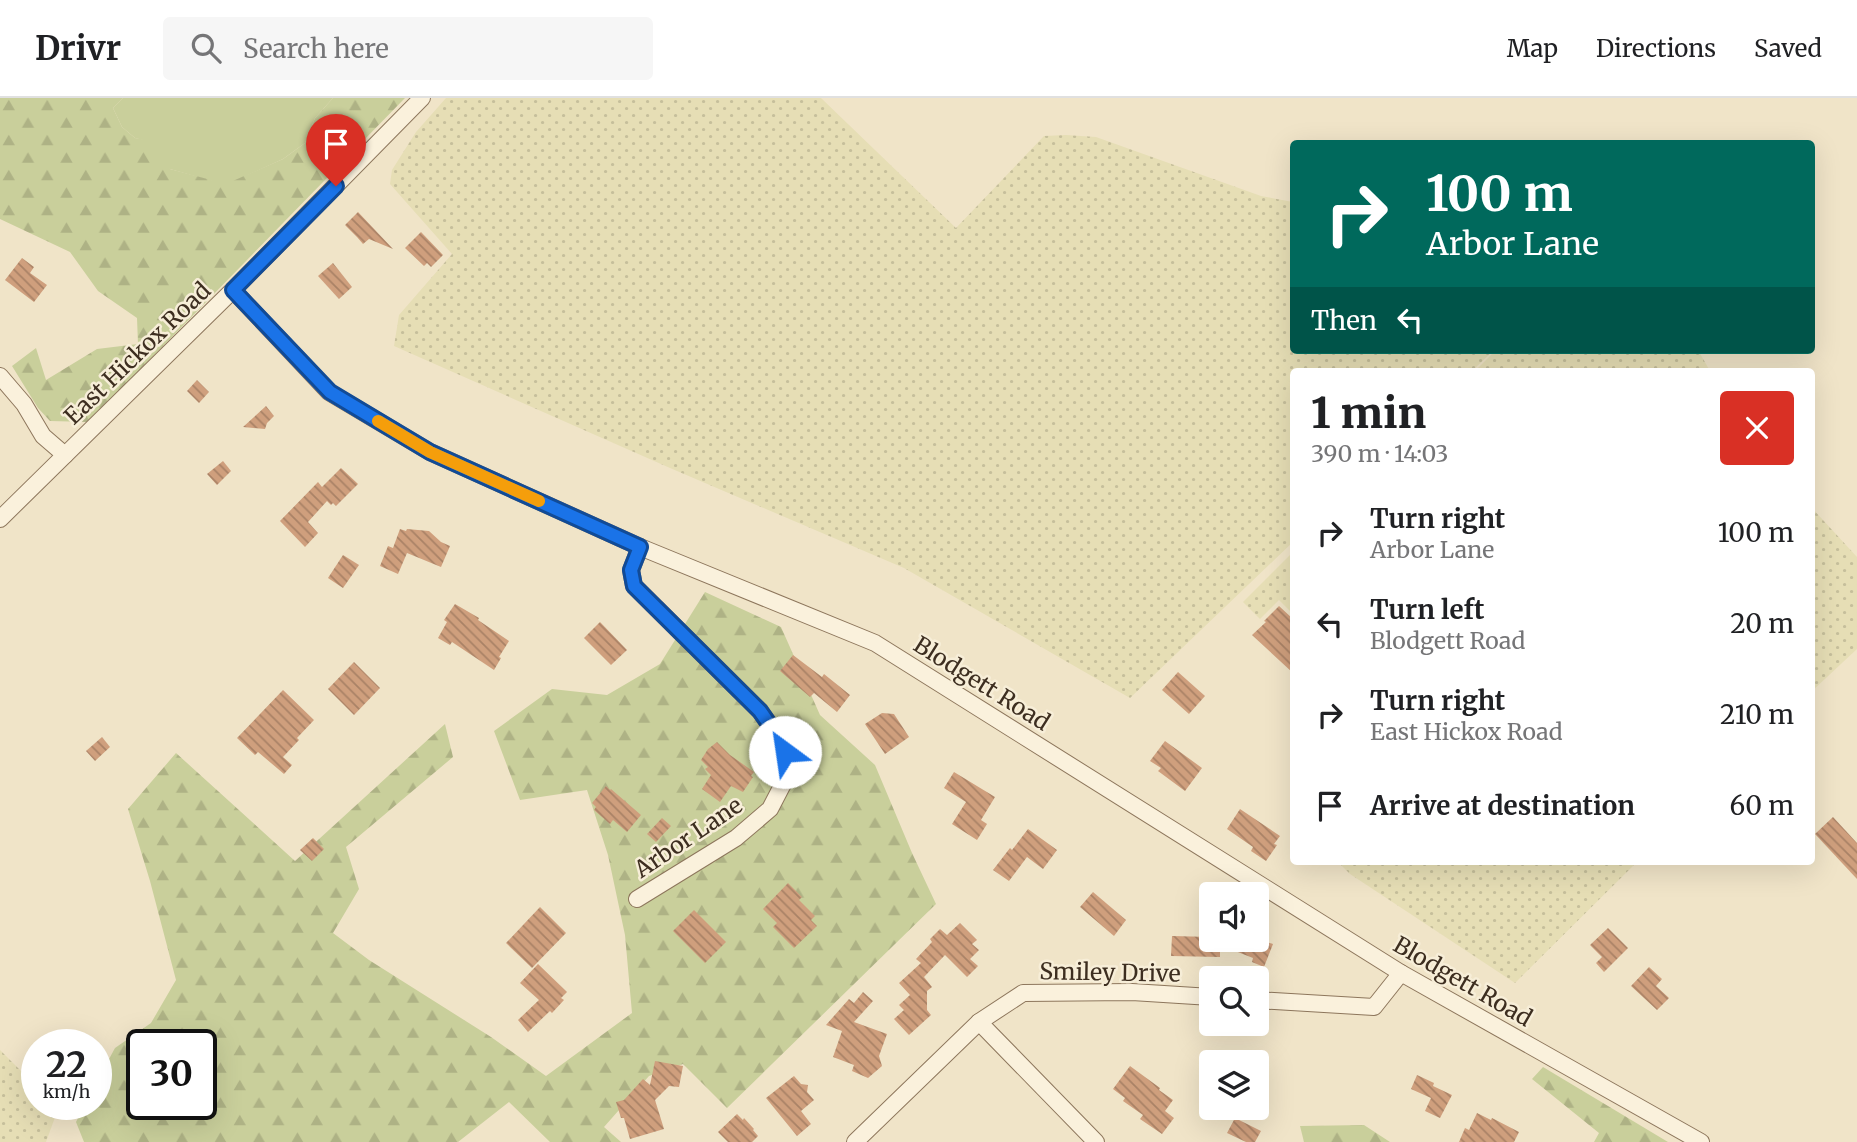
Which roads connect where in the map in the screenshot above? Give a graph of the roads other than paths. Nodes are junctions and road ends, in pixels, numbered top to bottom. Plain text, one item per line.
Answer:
1 (422, 98) edge
2 (233, 290) junction
3 (0, 376) edge
4 (65, 454) junction
5 (0, 519) edge
6 (640, 547) junction
7 (637, 899) dead end
8 (1401, 973) junction
9 (1199, 996) edge
10 (1269, 1001) edge
11 (979, 1022) junction
12 (855, 1142) edge
13 (1096, 1142) edge
14 (1701, 1142) edge

1 - 2 street, East Hickox Road
2 - 4 street, East Hickox Road
2 - 6 street, Blodgett Road
3 - 4 street
4 - 5 street, East Hickox Road
6 - 7 street, Arbor Lane
6 - 8 street, Blodgett Road
8 - 10 street
8 - 14 street, Blodgett Road
9 - 11 street, Smiley Drive
11 - 12 street, Smiley Drive
11 - 13 street

